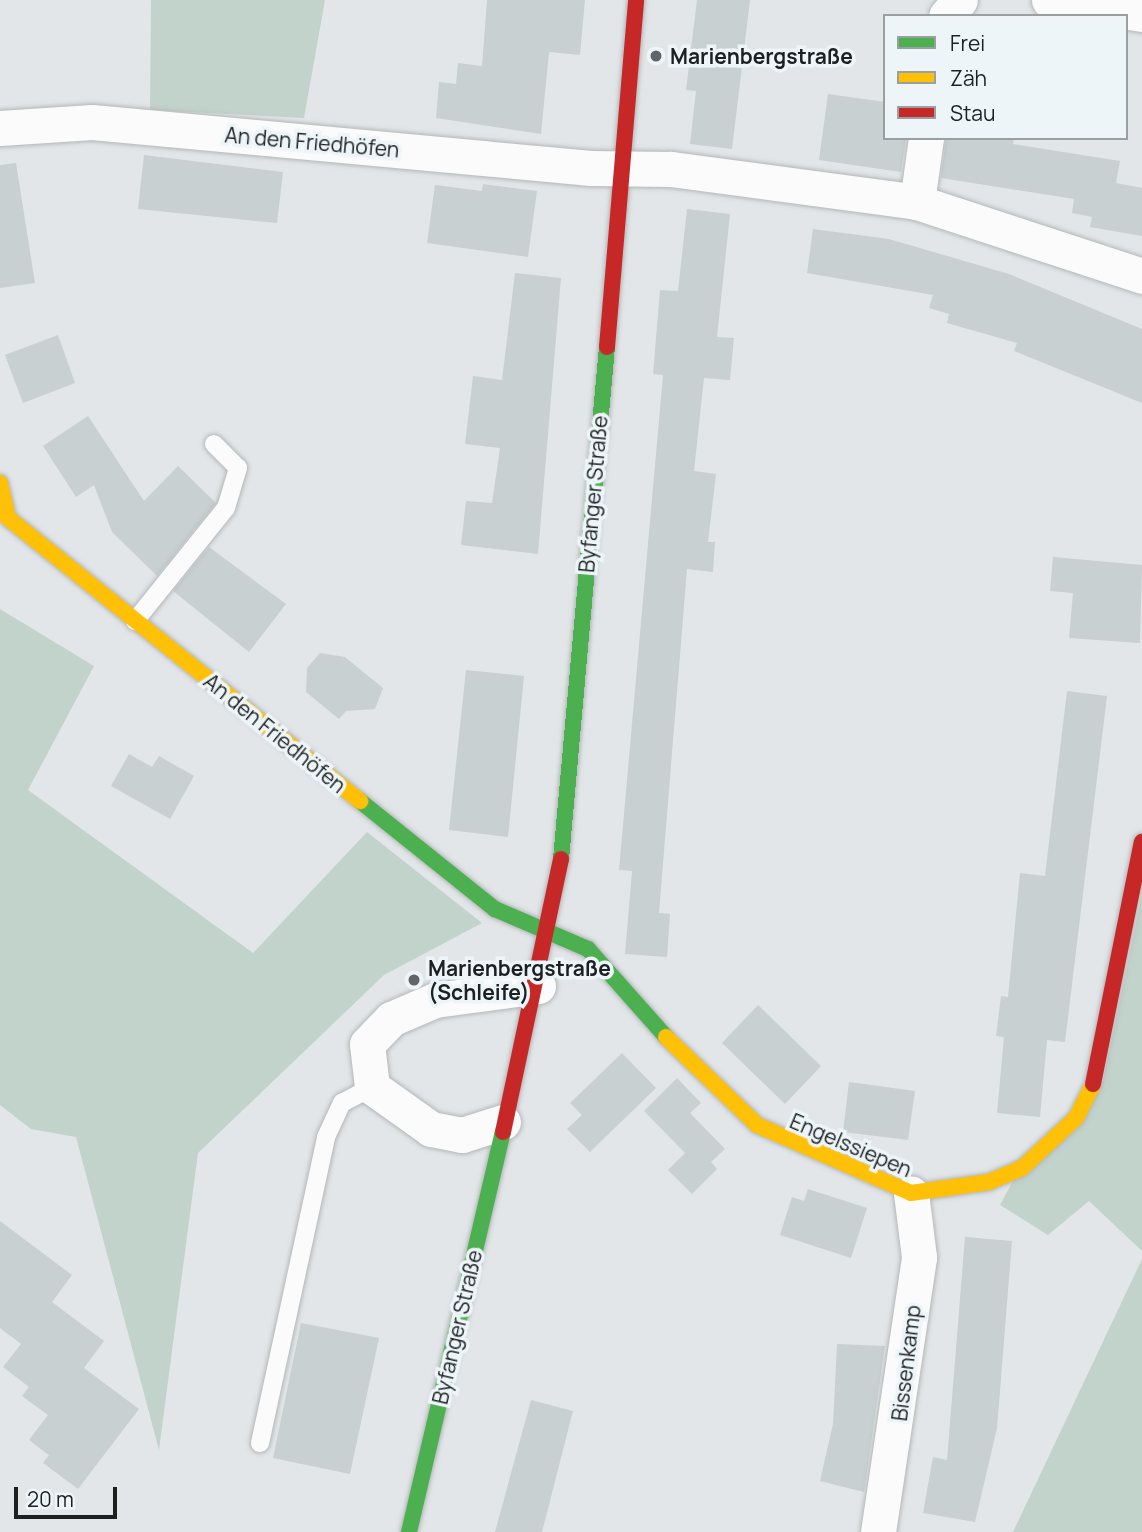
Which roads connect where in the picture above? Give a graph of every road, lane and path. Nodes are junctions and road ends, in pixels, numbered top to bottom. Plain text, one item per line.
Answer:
1 (636, 0) edge
2 (960, 0) edge
3 (1049, 0) edge
4 (948, 14) edge
5 (1142, 14) edge
6 (0, 128) edge
7 (926, 140) edge
8 (624, 167) junction
9 (917, 202) junction
10 (1142, 276) edge
11 (214, 444) dead end
12 (0, 483) edge
13 (4, 518) edge
14 (135, 621) junction
15 (1142, 842) edge
16 (550, 935) junction
17 (538, 986) junction
18 (372, 1087) junction
19 (503, 1122) junction
20 (911, 1193) junction
21 (260, 1444) dead end
22 (409, 1532) edge
23 (878, 1532) edge

1 - 8 street, Byfanger Straße
2 - 4 street
3 - 5 street
6 - 8 street, An den Friedhöfen
7 - 9 street
8 - 9 street
8 - 16 street, Byfanger Straße
9 - 10 street
11 - 14 lane
12 - 13 street, An den Friedhöfen
13 - 14 street, An den Friedhöfen
14 - 16 street, An den Friedhöfen
15 - 20 street, Engelssiepen
16 - 17 street, Byfanger Straße
16 - 20 street, Engelssiepen
17 - 18 street
17 - 19 street, Byfanger Straße
18 - 19 street
18 - 21 lane
19 - 22 street, Byfanger Straße
20 - 23 street, Bissenkamp

